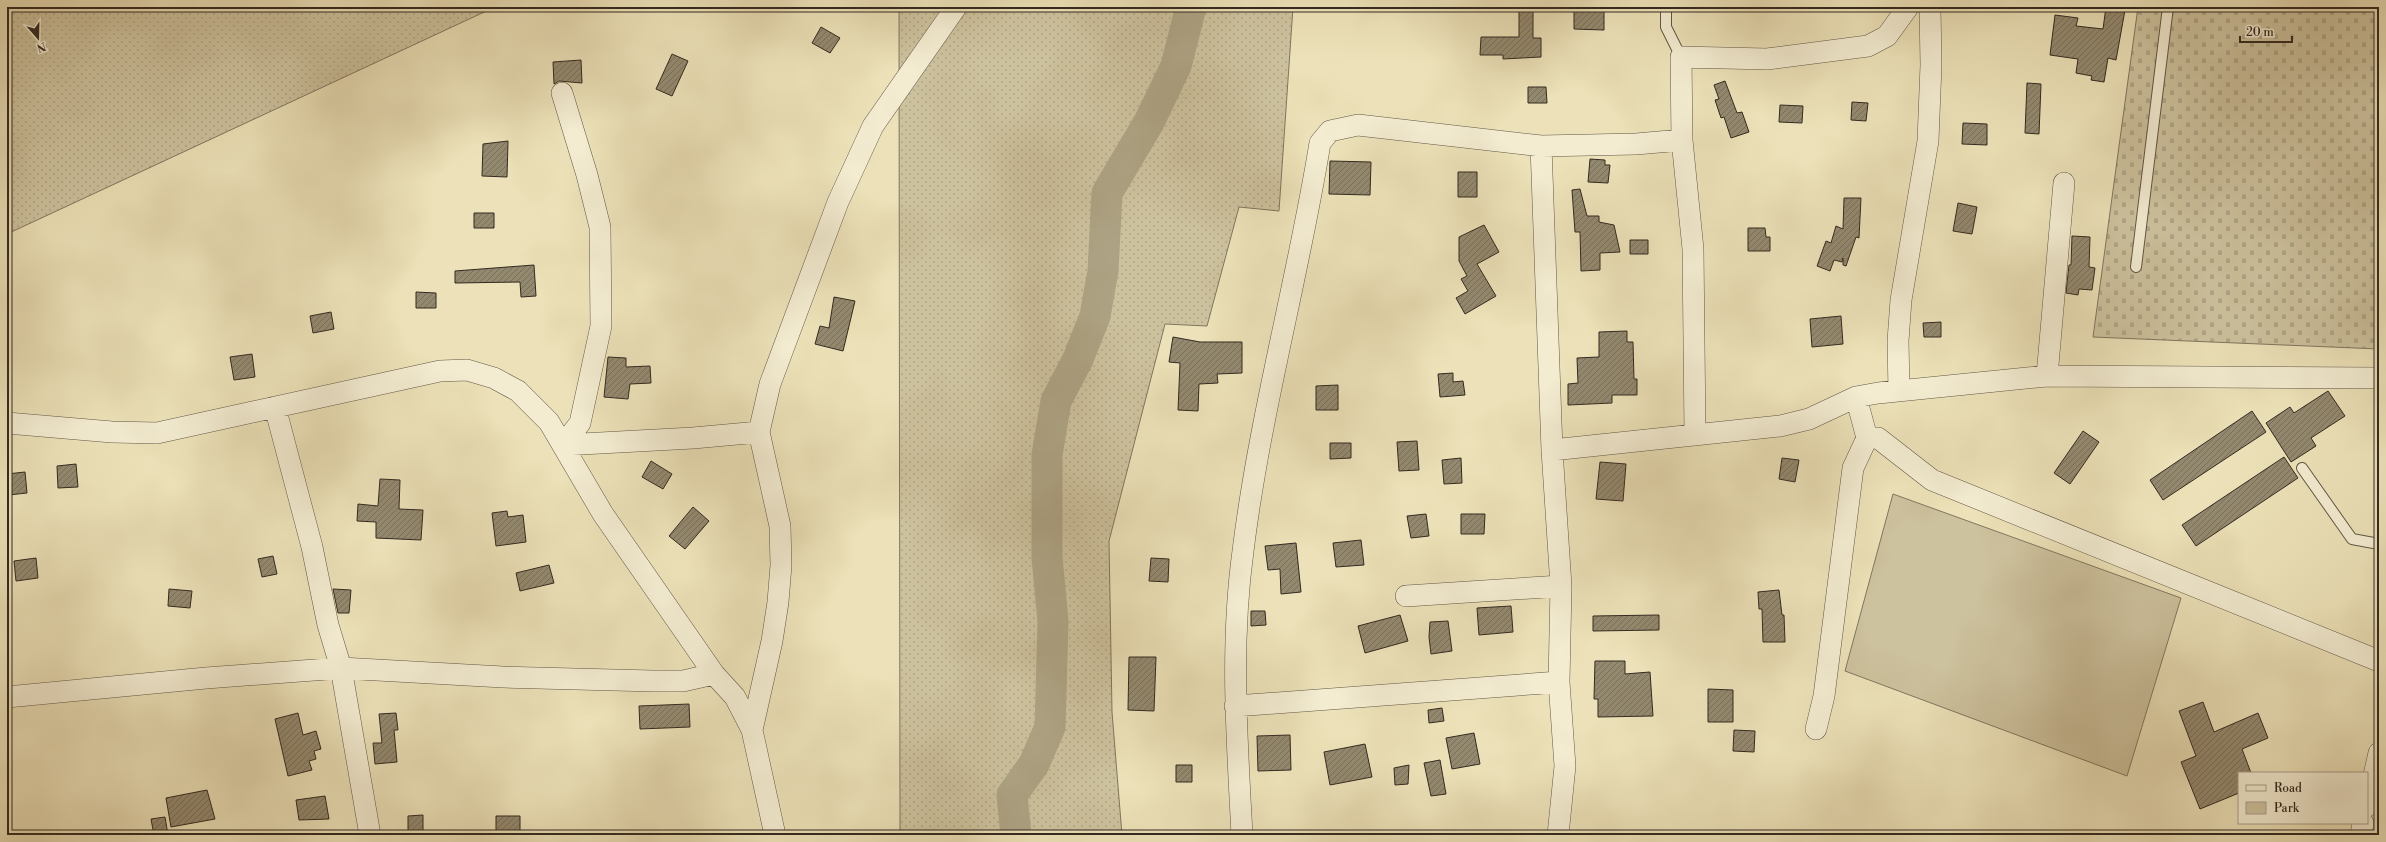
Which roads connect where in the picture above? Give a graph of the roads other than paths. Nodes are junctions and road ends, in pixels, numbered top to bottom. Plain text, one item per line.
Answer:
1 (956, 7) edge
2 (1666, 7) edge
3 (1908, 7) edge
4 (1930, 7) edge
5 (2168, 7) edge
6 (1681, 57) junction
7 (562, 93) dead end
8 (1682, 140) junction
9 (1541, 146) junction
10 (2064, 183) dead end
11 (2136, 267) dead end
12 (2047, 376) junction
13 (2379, 378) edge
14 (1899, 391) junction
15 (1856, 397) junction
16 (275, 407) junction
17 (7, 423) edge
18 (759, 432) junction
19 (1696, 434) junction
20 (1867, 438) junction
21 (563, 445) junction
22 (1552, 450) junction
23 (2302, 468) dead end
24 (2379, 544) edge
25 (1561, 586) junction
26 (1406, 596) dead end
27 (2379, 661) edge
28 (341, 668) junction
29 (714, 674) junction
30 (1559, 682) junction
31 (7, 697) edge
32 (1235, 706) junction
33 (1816, 729) dead end
34 (752, 730) junction
35 (2379, 753) edge
36 (2368, 802) edge
37 (2363, 824) edge
38 (370, 835) edge
39 (775, 835) edge
40 (1242, 835) edge
41 (1558, 835) edge
42 (2360, 835) edge

1 - 18 street
2 - 6 lane
3 - 6 street
4 - 14 street
5 - 11 lane
6 - 8 street
7 - 21 street
8 - 9 street
8 - 19 street
9 - 22 street
9 - 32 street
10 - 12 street
12 - 13 street
12 - 14 street
14 - 15 street
15 - 19 street
15 - 20 street
16 - 17 street
16 - 21 street
16 - 28 street
18 - 21 street
18 - 34 street
19 - 22 street
20 - 27 street
20 - 33 street
21 - 29 street
22 - 25 street
23 - 24 lane
25 - 26 street
25 - 30 street
28 - 29 street
28 - 31 street
28 - 38 street
29 - 34 street
30 - 32 street
30 - 41 street
32 - 40 street
34 - 39 street
35 - 36 street
37 - 42 street

